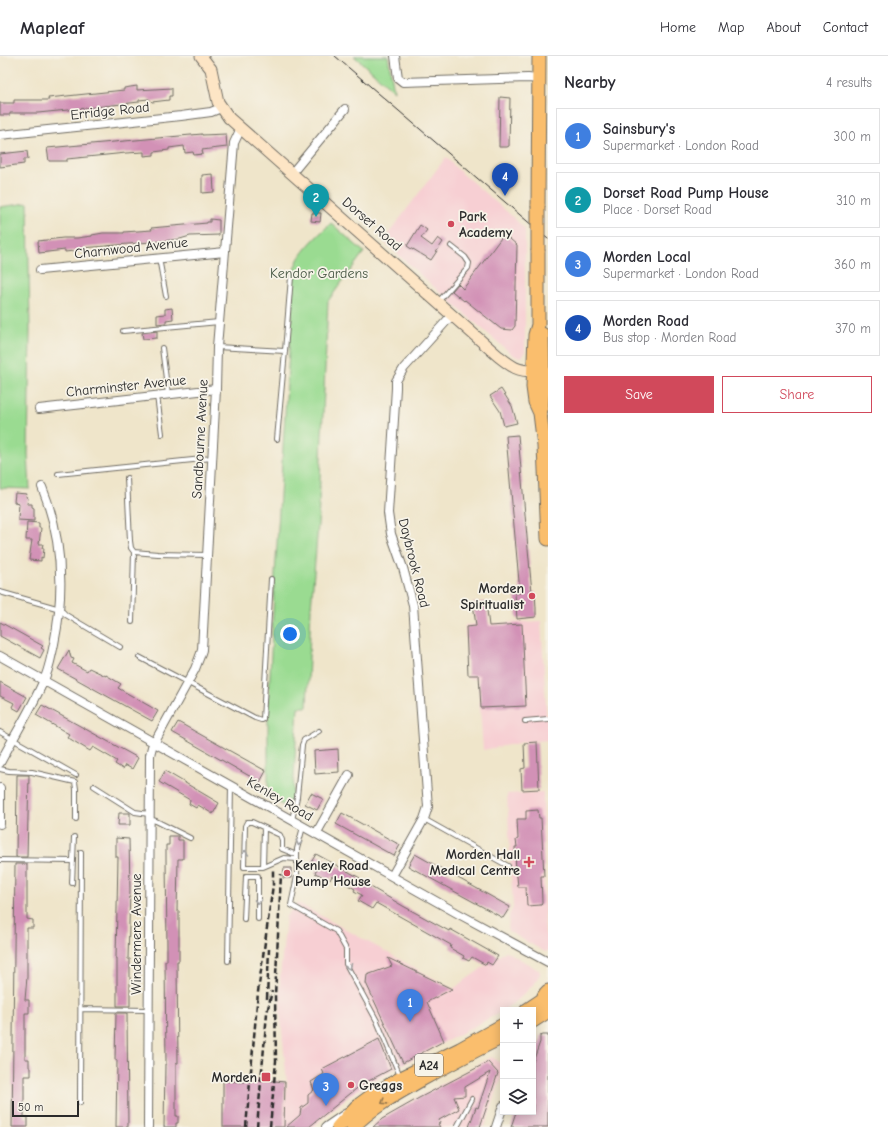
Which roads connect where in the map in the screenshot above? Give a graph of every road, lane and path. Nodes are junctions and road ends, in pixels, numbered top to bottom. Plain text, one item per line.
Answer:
1 (201, 56) edge
2 (395, 56) edge
3 (539, 56) edge
4 (538, 79) junction
5 (221, 108) junction
6 (345, 109) dead end
7 (241, 128) junction
8 (0, 135) edge
9 (292, 173) junction
10 (451, 246) dead end
11 (225, 252) junction
12 (159, 258) junction
13 (40, 270) dead end
14 (291, 277) dead end
15 (166, 296) dead end
16 (438, 302) junction
17 (452, 315) junction
18 (219, 322) junction
19 (538, 325) junction
20 (123, 331) dead end
21 (217, 347) junction
22 (162, 348) dead end
23 (285, 351) junction
24 (534, 372) junction
25 (216, 389) junction
26 (168, 394) junction
27 (157, 396) junction
28 (39, 408) dead end
29 (540, 413) junction
30 (162, 434) dead end
31 (277, 439) dead end
32 (212, 458) junction
33 (58, 474) dead end
34 (127, 478) dead end
35 (42, 486) dead end
36 (548, 539) edge
37 (134, 552) junction
38 (207, 556) junction
39 (271, 579) dead end
40 (0, 592) edge
41 (60, 609) junction
42 (132, 622) dead end
43 (120, 647) dead end
44 (0, 656) edge
45 (139, 657) dead end
46 (44, 681) junction
47 (187, 683) junction
48 (548, 719) edge
49 (525, 721) dead end
50 (319, 731) dead end
51 (0, 732) edge
52 (12, 740) junction
53 (154, 743) junction
54 (0, 762) edge
55 (0, 769) edge
56 (76, 775) dead end
57 (349, 775) dead end
58 (94, 786) dead end
59 (231, 786) junction
60 (0, 788) edge
61 (149, 817) junction
62 (76, 819) dead end
63 (424, 819) junction
64 (292, 820) junction
65 (0, 824) edge
66 (303, 827) junction
67 (264, 828) junction
68 (316, 834) junction
69 (74, 837) dead end
70 (190, 838) dead end
71 (81, 852) dead end
72 (296, 857) junction
73 (0, 860) edge
74 (73, 861) junction
75 (263, 866) junction
76 (508, 866) dead end
77 (392, 876) junction
78 (72, 883) dead end
79 (244, 919) dead end
80 (258, 919) dead end
81 (228, 961) dead end
82 (548, 962) edge
83 (546, 1004) edge
84 (536, 1007) edge
85 (80, 1009) junction
86 (148, 1010) junction
87 (536, 1017) edge
88 (500, 1027) edge
89 (500, 1039) edge
90 (401, 1078) junction
91 (472, 1099) dead end
92 (80, 1103) dead end
93 (356, 1107) junction
94 (500, 1115) edge
95 (148, 1127) edge
96 (326, 1127) edge
97 (338, 1127) edge
98 (353, 1127) edge
99 (457, 1127) edge
100 (496, 1127) edge

1 - 5 main road, Dorset Road
2 - 4 street
3 - 4 highway
4 - 19 highway, bridge
5 - 7 main road, Dorset Road
5 - 8 street, Erridge Road
6 - 9 street
7 - 9 main road, Dorset Road
7 - 11 street, Sandbourne Avenue
9 - 16 main road, Dorset Road
10 - 16 lane
11 - 12 street, Charnwood Avenue
11 - 18 street, Sandbourne Avenue
12 - 13 street, Charnwood Avenue
12 - 15 lane
14 - 23 lane
16 - 17 main road, Dorset Road
17 - 24 main road, Dorset Road
17 - 63 street, Daybrook Road
18 - 20 lane
18 - 21 street, Sandbourne Avenue
19 - 24 highway
19 - 29 highway
21 - 23 lane
21 - 25 street, Sandbourne Avenue
22 - 26 lane
23 - 31 lane
24 - 29 highway
25 - 26 street, Charminster Avenue
25 - 32 street, Sandbourne Avenue
26 - 27 street, Charminster Avenue
27 - 28 street, Charminster Avenue
27 - 30 lane
29 - 36 highway
32 - 33 lane
32 - 38 street, Sandbourne Avenue
34 - 37 lane
35 - 41 street
37 - 38 lane
37 - 42 lane
38 - 47 street, Sandbourne Avenue
39 - 47 lane
40 - 41 lane
41 - 43 lane
41 - 46 street
44 - 46 street, Kenley Road
45 - 47 lane
46 - 52 street
46 - 53 street, Kenley Road
47 - 53 street, Sandbourne Avenue
48 - 49 lane
50 - 64 lane
51 - 52 lane
52 - 54 street
52 - 56 lane
53 - 59 street, Kenley Road
53 - 61 street, Windermere Avenue
55 - 62 lane
57 - 68 street
58 - 61 lane
59 - 64 street, Kenley Road
59 - 81 lane
60 - 65 street
61 - 70 lane
61 - 86 street, Windermere Avenue
63 - 76 lane
63 - 77 street, Daybrook Road
64 - 66 street, Kenley Road
66 - 68 street, Kenley Road
66 -> 72 lane
67 - 72 lane
67 - 75 lane
75 -> 67 lane
68 - 77 street, Kenley Road
69 - 74 lane
71 - 85 lane
72 - 75 lane
72 -> 90 lane
73 - 74 lane
74 - 78 lane
77 - 82 street, Kenley Road
79 -> 80 lane
83 - 84 highway
83 - 87 highway
85 - 86 lane
85 - 92 lane
86 - 95 street, Windermere Avenue
88 - 90 highway, A24
89 -> 98 highway, A24
90 - 93 highway, A24
91 - 99 lane
93 - 96 street
93 - 97 highway, A24
94 - 100 street

